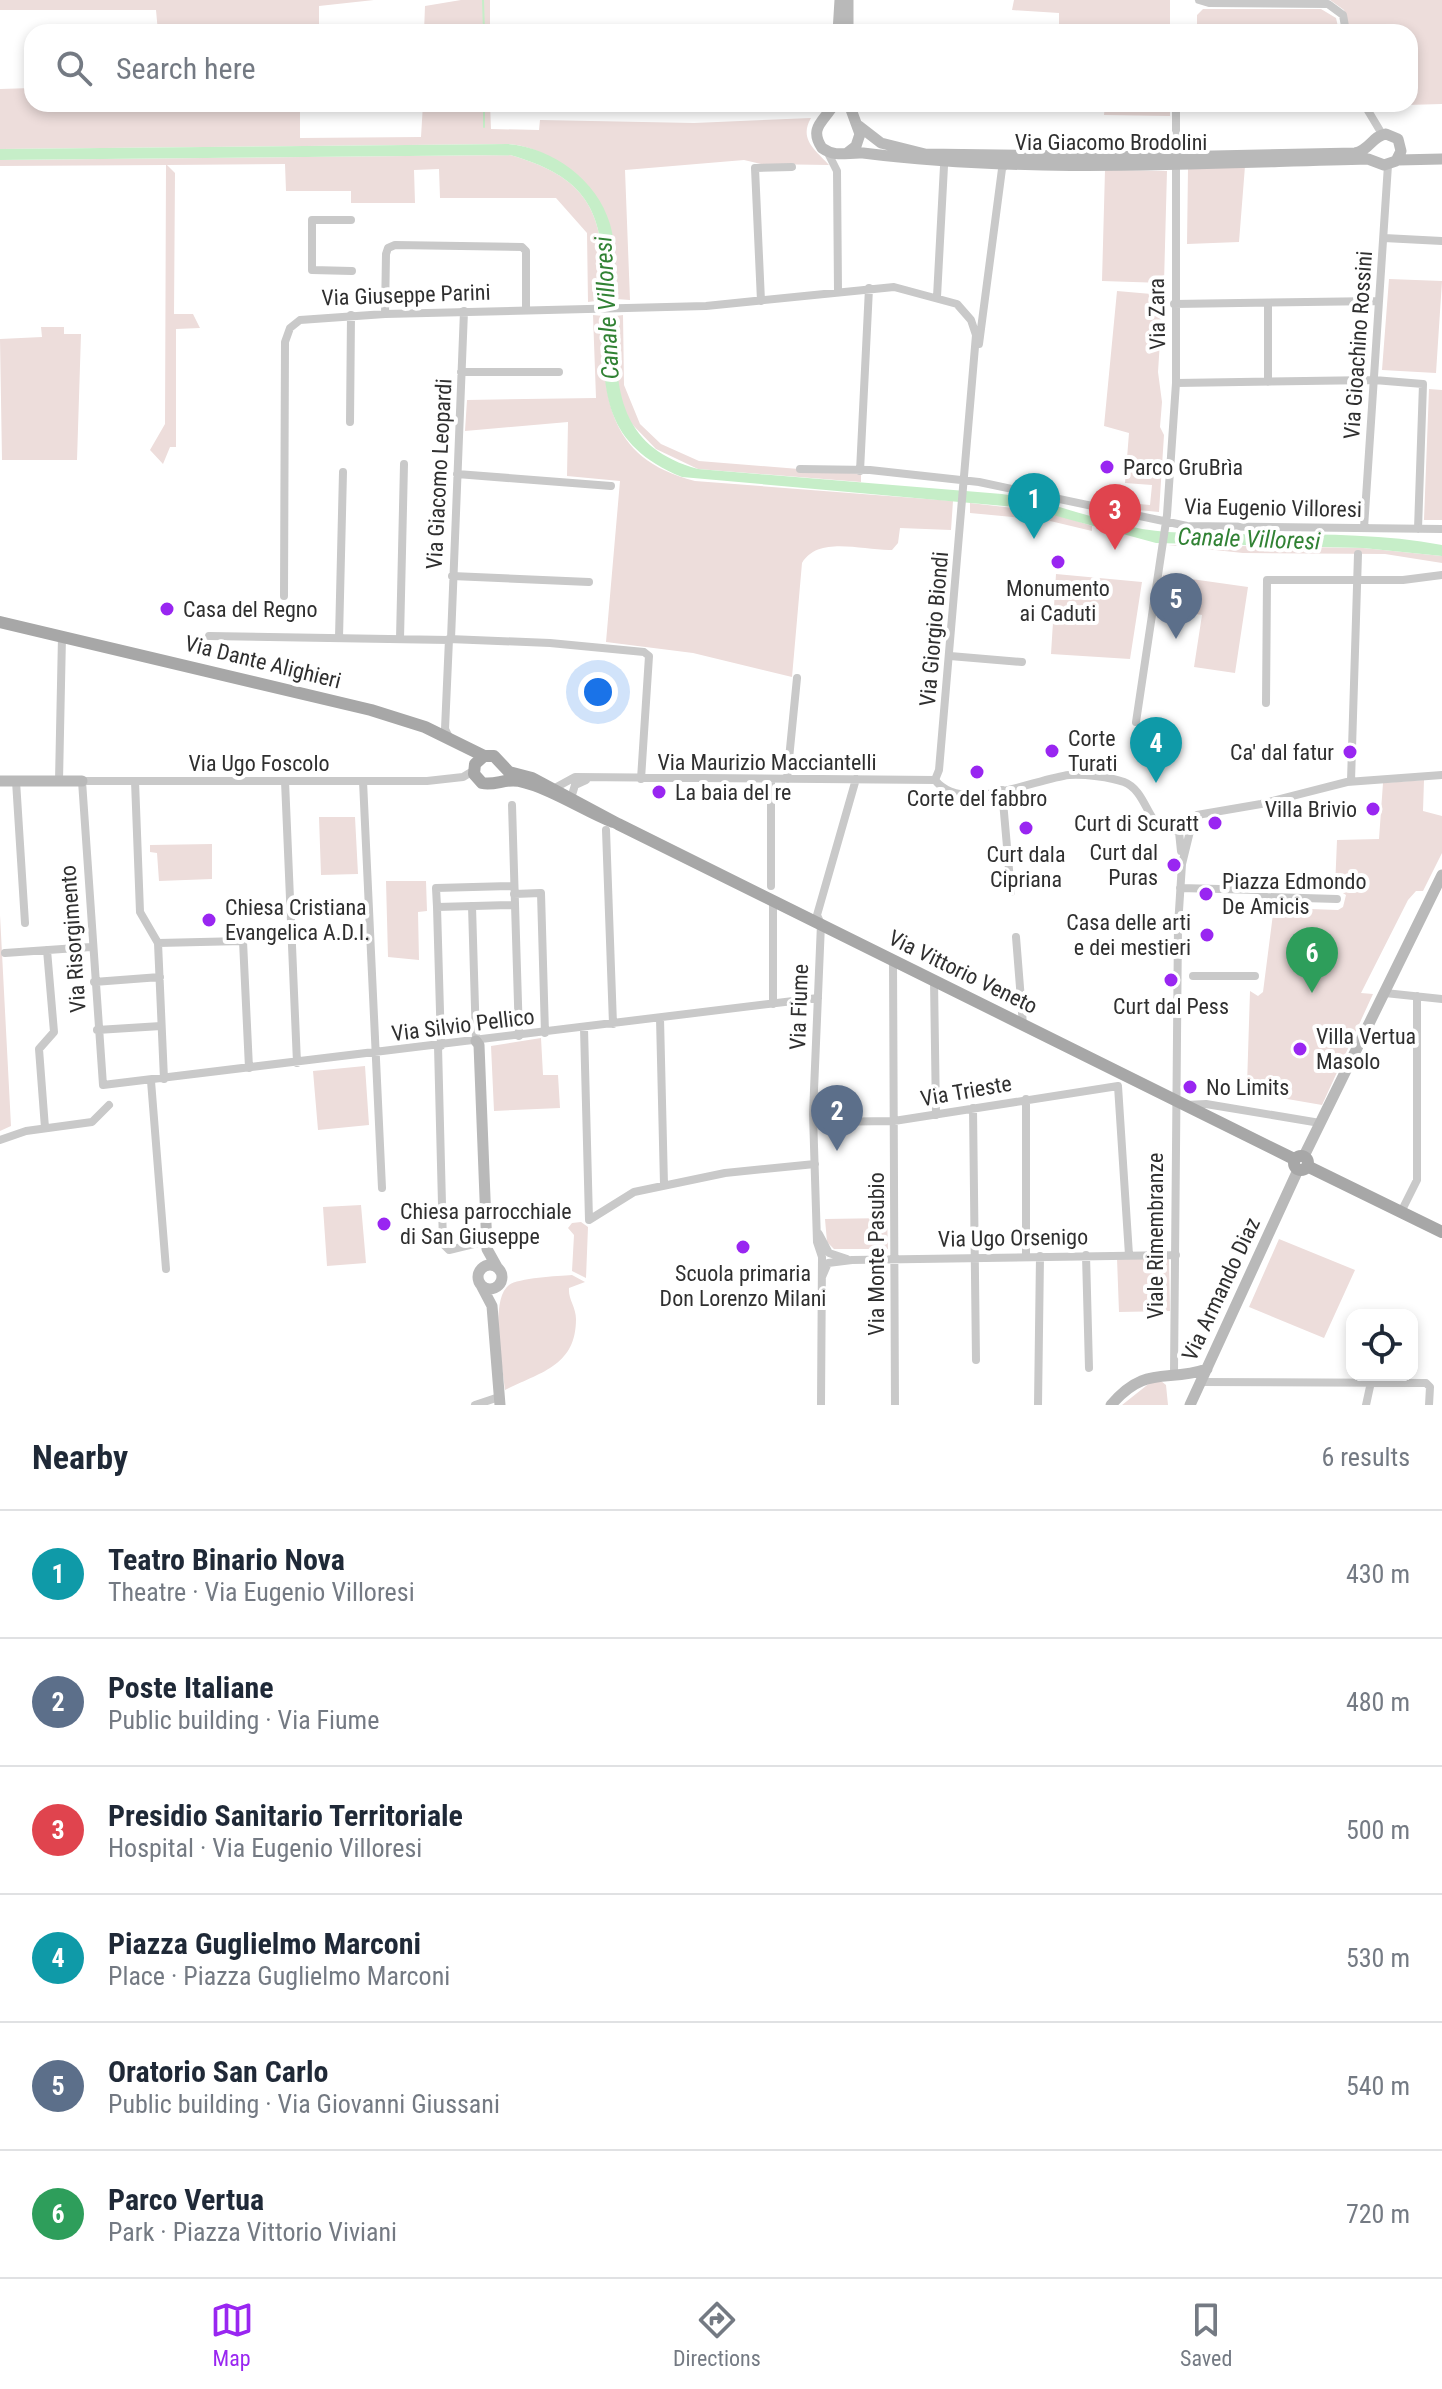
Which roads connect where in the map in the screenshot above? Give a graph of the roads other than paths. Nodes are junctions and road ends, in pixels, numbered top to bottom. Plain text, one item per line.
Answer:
1 (1199, 0) edge
2 (846, 1) edge
3 (840, 24) edge
4 (847, 24) edge
5 (1345, 24) edge
6 (828, 112) edge
7 (842, 112) edge
8 (852, 112) edge
9 (1176, 112) edge
10 (1369, 112) edge
11 (856, 121) junction
12 (1382, 134) junction
13 (1400, 143) junction
14 (1371, 144) junction
15 (1442, 151) edge
16 (828, 153) junction
17 (847, 153) junction
18 (1442, 159) edge
19 (1176, 160) junction
20 (1375, 161) junction
21 (1008, 162) junction
22 (1393, 162) junction
23 (944, 166) dead end
24 (792, 167) dead end
25 (837, 171) junction
26 (351, 220) dead end
27 (1384, 238) junction
28 (1442, 241) edge
29 (352, 271) dead end
30 (869, 288) junction
31 (838, 291) junction
32 (937, 297) junction
33 (761, 301) junction
34 (1379, 301) junction
35 (1268, 303) junction
36 (1174, 304) junction
37 (526, 309) junction
38 (464, 311) junction
39 (385, 314) junction
40 (351, 315) junction
41 (971, 320) junction
42 (984, 320) junction
43 (975, 356) junction
44 (461, 372) junction
45 (559, 372) dead end
46 (1374, 380) junction
47 (1268, 382) junction
48 (1176, 383) junction
49 (350, 422) dead end
50 (404, 464) dead end
51 (800, 469) dead end
52 (860, 471) junction
53 (343, 472) dead end
54 (457, 474) junction
55 (965, 480) junction
56 (611, 486) dead end
57 (1166, 527) junction
58 (1364, 528) junction
59 (1418, 529) junction
60 (1442, 529) edge
61 (1358, 554) dead end
62 (1442, 575) edge
63 (452, 576) junction
64 (1357, 581) junction
65 (589, 582) dead end
66 (284, 596) dead end
67 (0, 622) edge
68 (62, 636) junction
69 (209, 636) dead end
70 (339, 638) junction
71 (400, 639) junction
72 (450, 639) junction
73 (950, 656) junction
74 (1022, 662) dead end
75 (797, 678) dead end
76 (1266, 703) dead end
77 (403, 721) junction
78 (1136, 722) dead end
79 (450, 739) junction
80 (478, 768) junction
81 (503, 768) junction
82 (1442, 775) edge
83 (599, 778) junction
84 (641, 779) junction
85 (771, 779) junction
86 (787, 779) junction
87 (856, 779) junction
88 (935, 780) junction
89 (0, 781) edge
90 (16, 781) junction
91 (59, 781) junction
92 (82, 781) junction
93 (135, 781) junction
94 (285, 781) junction
95 (363, 781) junction
96 (498, 781) junction
97 (1351, 781) junction
98 (553, 789) junction
99 (999, 792) junction
100 (571, 798) junction
101 (512, 805) dead end
102 (609, 826) junction
103 (1182, 864) junction
104 (1442, 875) edge
105 (771, 886) dead end
106 (1180, 888) junction
107 (514, 890) junction
108 (1011, 892) dead end
109 (1337, 899) dead end
110 (773, 900) junction
111 (514, 905) junction
112 (472, 906) junction
113 (437, 907) junction
114 (25, 923) dead end
115 (821, 924) junction
116 (1129, 925) dead end
117 (1178, 926) junction
118 (1016, 937) dead end
119 (158, 943) junction
120 (91, 947) junction
121 (47, 950) junction
122 (5, 953) dead end
123 (893, 960) junction
124 (1193, 976) dead end
125 (1255, 976) dead end
126 (160, 977) junction
127 (934, 980) junction
128 (94, 982) junction
129 (1385, 993) junction
130 (1417, 996) junction
131 (818, 998) junction
132 (1442, 999) edge
133 (773, 1004) junction
134 (660, 1018) junction
135 (613, 1024) junction
136 (1023, 1025) junction
137 (161, 1026) junction
138 (584, 1028) junction
139 (97, 1030) junction
140 (545, 1033) junction
141 (519, 1036) junction
142 (476, 1041) junction
143 (439, 1046) junction
144 (374, 1053) junction
145 (297, 1063) junction
146 (249, 1068) junction
147 (164, 1079) junction
148 (151, 1081) junction
149 (112, 1086) joint
150 (1026, 1099) junction
151 (1181, 1103) junction
152 (109, 1105) dead end
153 (973, 1108) junction
154 (936, 1115) junction
155 (894, 1121) junction
156 (814, 1122) junction
157 (1320, 1123) junction
158 (45, 1128) junction
159 (0, 1140) edge
160 (1301, 1163) junction
161 (815, 1164) junction
162 (664, 1185) junction
163 (382, 1188) dead end
164 (1401, 1212) junction
165 (1442, 1232) edge
166 (486, 1245) junction
167 (1086, 1255) junction
168 (1129, 1255) junction
169 (1176, 1255) junction
170 (977, 1256) junction
171 (1026, 1256) junction
172 (1040, 1256) junction
173 (827, 1258) junction
174 (894, 1258) junction
175 (497, 1267) junction
176 (166, 1269) dead end
177 (481, 1270) junction
178 (481, 1285) junction
179 (499, 1285) junction
180 (492, 1306) junction
181 (976, 1360) dead end
182 (1089, 1368) dead end
183 (1207, 1369) junction
184 (1174, 1373) junction
185 (1225, 1382) junction
186 (1371, 1382) junction
187 (1198, 1388) junction
188 (499, 1401) edge
189 (1429, 1403) edge
190 (475, 1405) edge
191 (821, 1405) edge
192 (895, 1405) edge
193 (1038, 1405) edge
194 (1111, 1405) edge
195 (1190, 1405) edge
196 (1366, 1405) edge

1 - 5 street
2 - 3 main road
2 - 4 main road
6 - 16 main road
7 - 11 main road
8 - 11 main road
9 - 19 street, Via Zara
10 - 12 street
11 - 17 main road
11 - 19 main road, Via Giacomo Brodolini
12 - 13 main road
12 - 14 main road
13 - 15 main road
13 - 22 main road
14 - 19 main road, Via Giacomo Brodolini
14 - 20 main road
16 - 17 main road
16 - 25 street
17 - 21 main road, Via Giacomo Brodolini
17 - 25 street
18 - 22 main road
19 - 20 main road, Via Giacomo Brodolini
19 - 21 main road, Via Giacomo Brodolini
19 - 36 street, Via Zara
20 - 22 main road
21 - 42 street
22 - 27 street, Via Gioachino Rossini
23 - 32 street
24 - 33 street
25 - 31 street
26 - 29 street
27 - 28 street
27 - 34 street, Via Gioachino Rossini
30 - 31 street, Via Giuseppe Parini
30 - 32 street, Via Giuseppe Parini
30 - 52 street
31 - 33 street, Via Giuseppe Parini
32 - 41 street
33 - 37 street, Via Giuseppe Parini
34 - 35 street
34 - 46 street, Via Gioachino Rossini
35 - 36 street
35 - 47 street
36 - 48 street, Via Zara
37 - 38 street, Via Giuseppe Parini
37 - 39 street
38 - 39 street, Via Giuseppe Parini
38 - 44 street, Via Giacomo Leopardi
39 - 40 street, Via Giuseppe Parini
40 - 49 street
40 - 66 street, Via Giuseppe Parini
41 - 42 street
41 - 43 street
42 - 43 street
43 - 55 street, Via Giorgio Biondi
44 - 45 street
44 - 54 street, Via Giacomo Leopardi
46 - 47 street
46 - 58 street, Via Gioachino Rossini
46 - 59 street
47 - 48 street
48 - 57 street, Via Zara
50 - 71 street
51 - 52 street, Via Eugenio Villoresi
52 - 55 street, Via Eugenio Villoresi
53 - 70 street
54 - 56 street
54 - 63 street, Via Giacomo Leopardi
55 - 57 street, Via Eugenio Villoresi
55 - 73 street, Via Giorgio Biondi
57 - 58 street, Via Eugenio Villoresi
57 - 78 street, Via Zara
58 - 59 street, Via Eugenio Villoresi
59 - 60 street, Via Eugenio Villoresi
61 - 64 street
62 - 64 street
63 - 65 street
63 - 72 street, Via Giacomo Leopardi
64 - 76 street
64 - 97 street
67 - 68 main road, Via Dante Alighieri
68 - 77 main road, Via Dante Alighieri
68 - 91 street
69 - 70 street
70 - 71 street
71 - 72 street
72 - 79 street, Via Giacomo Leopardi
72 - 84 street
73 - 74 street
73 - 88 street, Via Giorgio Biondi
75 - 86 street
77 - 79 main road, Via Dante Alighieri
77 - 80 main road, Via Dante Alighieri
79 - 80 main road, Via Dante Alighieri
80 - 81 main road, Via Vittorio Veneto
80 - 95 street, Via Ugo Foscolo
80 - 96 main road, Via Vittorio Veneto
81 - 96 main road
81 - 98 main road, Via Vittorio Veneto
82 - 97 street
83 - 84 street, Via Maurizio Macciantelli
83 - 98 street, Via Maurizio Macciantelli
83 - 100 street
84 - 85 street, Via Maurizio Macciantelli
85 - 86 street, Via Maurizio Macciantelli
85 - 105 street
86 - 87 street, Via Maurizio Macciantelli
87 - 88 street, Via Maurizio Macciantelli
87 - 115 street, Via Fiume
88 - 99 street
89 - 90 main road
90 - 91 main road
90 - 114 street
91 - 92 main road
92 - 93 street, Via Ugo Foscolo
92 - 120 street, Via Risorgimento
93 - 94 street, Via Ugo Foscolo
93 - 119 street
94 - 95 street, Via Ugo Foscolo
94 - 145 street
95 - 144 street
96 - 102 main road, Via Vittorio Veneto
97 - 103 street
98 - 100 main road, Via Vittorio Veneto
99 - 103 street
99 - 108 street
100 - 102 main road, Via Vittorio Veneto
101 - 107 street
102 - 110 main road, Via Vittorio Veneto
102 - 135 street
103 - 106 street, Viale Rimembranze
104 - 129 main road, Via Armando Diaz
106 - 109 street
106 - 117 street, Viale Rimembranze
107 - 111 street
107 - 113 street
107 - 140 street
110 - 115 main road, Via Vittorio Veneto
110 - 133 street
111 - 112 street
111 - 141 street
112 - 113 street
112 - 142 street
113 - 143 street
115 - 123 main road, Via Vittorio Veneto
115 - 131 street, Via Fiume
116 - 117 street
117 - 151 street, Viale Rimembranze
118 - 136 street
119 - 126 street
119 - 146 street
120 - 121 street
120 - 128 street, Via Risorgimento
121 - 122 street
121 - 158 street
123 - 127 main road, Via Vittorio Veneto
123 - 155 street, Via Monte Pasubio
124 - 125 street
126 - 128 street
126 - 137 street
127 - 136 main road, Via Vittorio Veneto
127 - 154 street
128 - 139 street, Via Risorgimento
129 - 130 street
129 - 157 main road, Via Armando Diaz
130 - 132 street
130 - 164 street
131 - 133 street, Via Silvio Pellico
131 - 156 street, Via Fiume
133 - 134 street, Via Silvio Pellico
134 - 135 street, Via Silvio Pellico
134 - 162 street
135 - 138 street, Via Silvio Pellico
136 - 151 main road, Via Vittorio Veneto
137 - 139 street
137 - 147 street
138 - 140 street, Via Silvio Pellico
138 - 162 street
139 - 149 street, Via Risorgimento
140 - 141 street, Via Silvio Pellico
141 - 142 street, Via Silvio Pellico
142 - 143 street, Via Silvio Pellico
142 - 166 main road
143 - 144 street, Via Silvio Pellico
143 - 166 street
144 - 145 street, Via Silvio Pellico
144 - 163 street
145 - 146 street, Via Silvio Pellico
146 - 147 street, Via Silvio Pellico
147 - 148 street, Via Silvio Pellico
148 - 149 street, Via Silvio Pellico
148 - 176 street
150 - 153 street, Via Trieste
150 - 168 street, Via Trieste
150 - 171 street
151 - 157 street
151 - 160 main road, Via Vittorio Veneto
151 - 169 street, Viale Rimembranze
152 - 158 street
153 - 154 street, Via Trieste
153 - 170 street
154 - 155 street, Via Trieste
155 - 156 street, Via Trieste
155 - 174 street, Via Monte Pasubio
156 - 161 street, Via Fiume
157 - 160 main road, Via Armando Diaz
158 - 159 street
160 - 164 main road, Via Vittorio Veneto
160 - 183 main road, Via Armando Diaz
161 - 162 street
161 - 173 street, Via Fiume
164 - 165 main road, Via Vittorio Veneto
166 - 175 main road
166 - 177 main road
167 - 168 street, Via Ugo Orsenigo
167 - 172 street, Via Ugo Orsenigo
167 - 182 street
168 - 169 street, Via Ugo Orsenigo
169 - 184 street, Viale Rimembranze
170 - 171 street, Via Ugo Orsenigo
170 - 174 street, Via Ugo Orsenigo
170 - 181 street
171 - 172 street, Via Ugo Orsenigo
172 - 193 street
173 - 174 street, Via Ugo Orsenigo
173 - 191 street
174 - 192 street, Via Monte Pasubio
175 - 177 main road
175 - 179 main road
177 - 178 main road
178 - 179 main road
178 - 180 main road
179 - 180 main road
180 - 188 main road
183 - 184 main road
183 - 185 street
183 - 187 main road, Via Armando Diaz
184 - 187 main road
184 - 194 main road
185 - 186 street
185 - 187 street
186 - 189 street
186 - 196 street
187 - 195 main road, Via Armando Diaz
188 - 190 street

